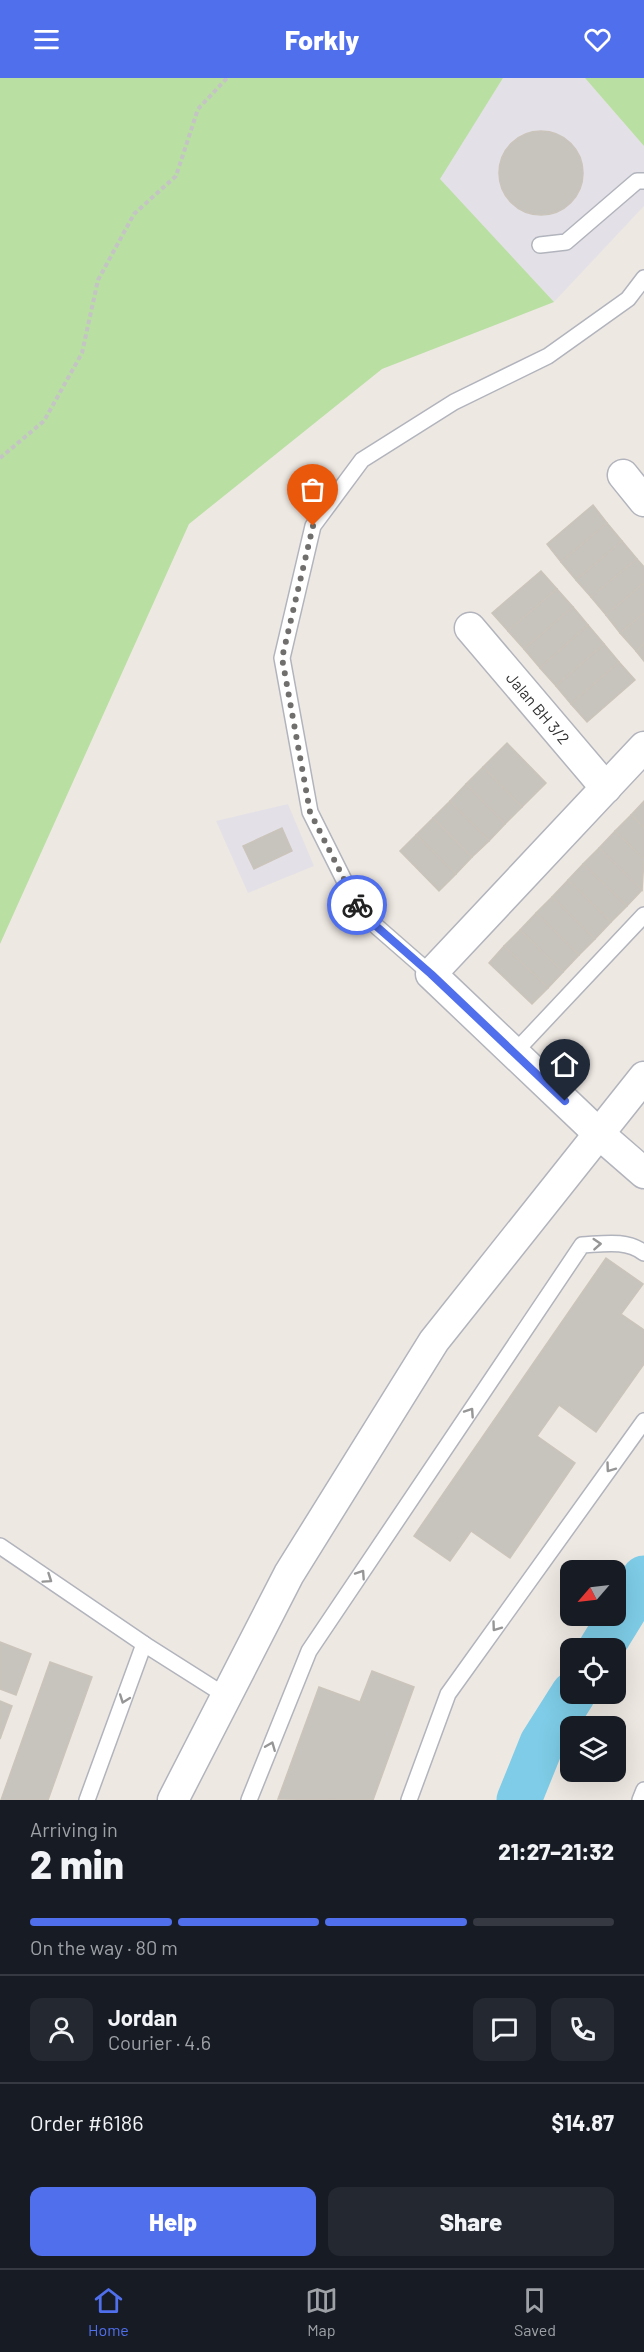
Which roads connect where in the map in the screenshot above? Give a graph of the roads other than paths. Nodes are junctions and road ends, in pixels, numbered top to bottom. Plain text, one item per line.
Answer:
1 (644, 181) edge
2 (540, 245) dead end
3 (644, 278) edge
4 (623, 475) dead end
5 (644, 501) edge
6 (470, 628) dead end
7 (644, 747) edge
8 (606, 788) junction
9 (644, 915) edge
10 (431, 974) junction
11 (514, 1053) junction
12 (644, 1077) edge
13 (598, 1133) junction
14 (644, 1173) edge
15 (644, 1253) edge
16 (644, 1421) edge
17 (0, 1545) edge
18 (144, 1644) junction
19 (226, 1696) junction
20 (644, 1790) edge
21 (87, 1800) edge
22 (173, 1800) edge
23 (249, 1800) edge
24 (409, 1800) edge
25 (639, 1800) edge

1 - 2 lane
3 - 10 lane
4 - 5 street
6 - 8 street, Jalan BH 3/2
7 - 8 street
8 - 10 street
9 - 11 lane
10 - 11 street
11 - 13 street
12 - 13 street
13 - 14 street
13 - 19 street
23 -> 15 lane
16 -> 24 lane
17 -> 18 lane
18 - 19 lane
18 -> 21 lane
19 - 22 street
20 - 25 lane

